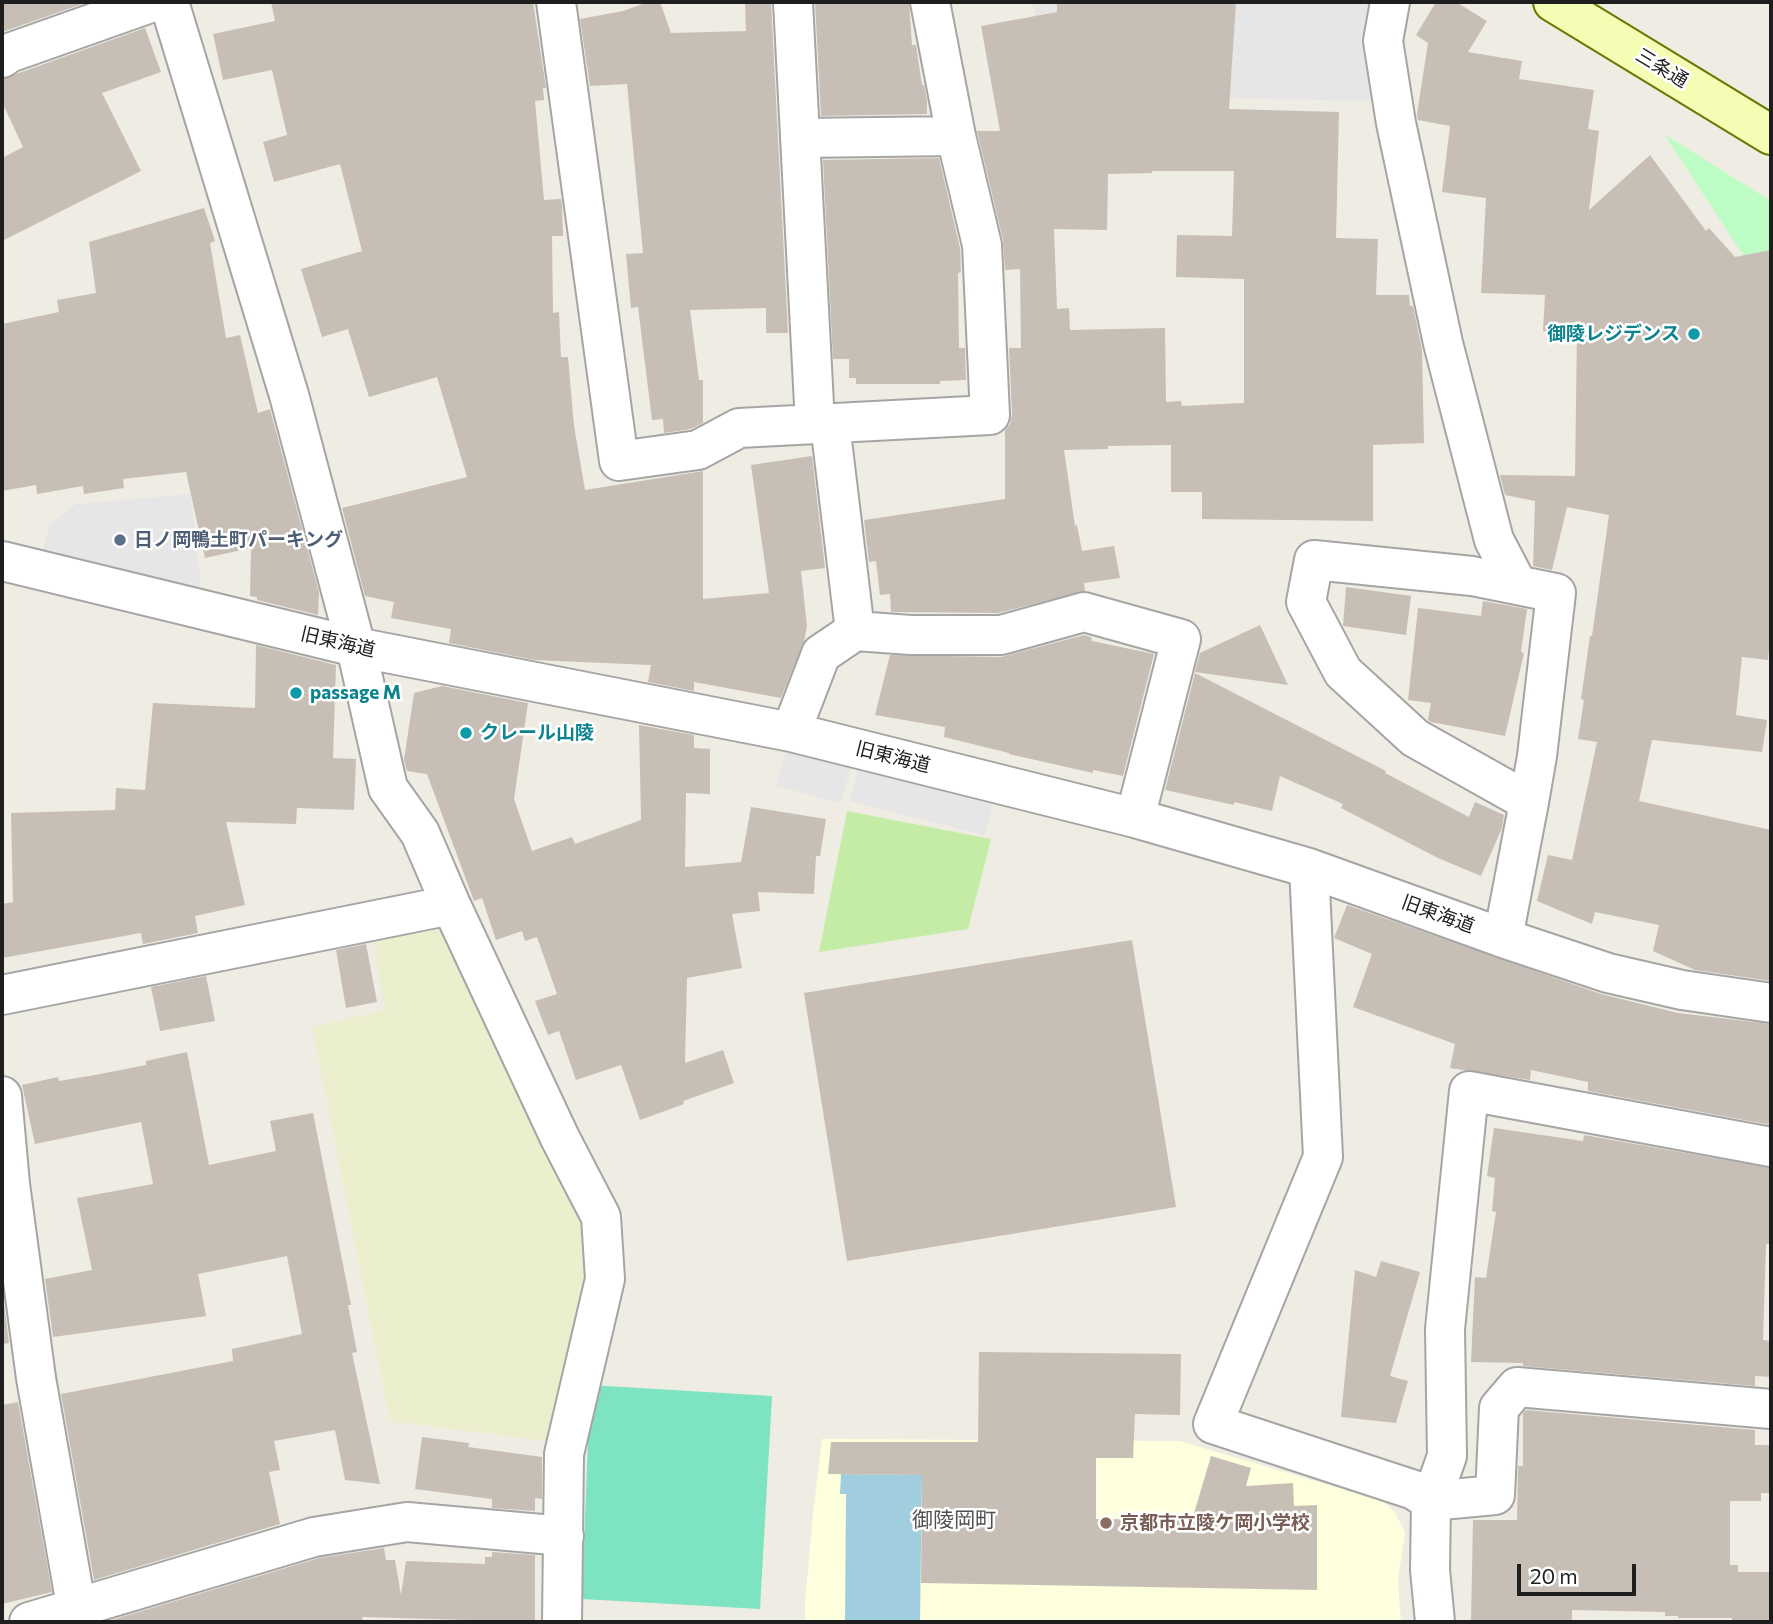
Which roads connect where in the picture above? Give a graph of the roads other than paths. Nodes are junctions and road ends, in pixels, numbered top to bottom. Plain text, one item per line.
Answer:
1 (153, 2) edge
2 (169, 2) edge
3 (556, 2) edge
4 (793, 2) edge
5 (930, 2) edge
6 (1390, 2) edge
7 (1553, 2) edge
8 (2, 58) edge
9 (1771, 135) edge
10 (956, 136) junction
11 (800, 138) junction
12 (822, 424) junction
13 (2, 561) edge
14 (1517, 584) junction
15 (855, 631) junction
16 (356, 647) junction
17 (791, 732) junction
18 (1529, 802) junction
19 (1135, 818) junction
20 (1309, 868) junction
21 (451, 905) junction
22 (1503, 938) junction
23 (2, 995) edge
24 (1771, 1003) edge
25 (2, 1096) edge
26 (1771, 1147) edge
27 (1771, 1409) edge
28 (1432, 1501) junction
29 (564, 1536) junction
30 (78, 1615) edge
31 (29, 1622) edge
32 (562, 1622) edge
33 (1435, 1622) edge

1 - 8 street
2 - 16 street
3 - 12 street
4 - 11 street
5 - 10 street
6 - 14 street
7 - 9 main road, 三条通
10 - 11 street
10 - 12 street
11 - 12 street
12 - 15 street
13 - 16 street, 旧東海道
14 - 18 street
14 - 18 street
15 - 17 street
15 - 19 street
16 - 17 street, 旧東海道
16 - 21 street
17 - 19 street, 旧東海道
18 - 22 street
19 - 20 street, 旧東海道
20 - 22 street, 旧東海道
20 - 28 street
21 - 23 street
21 - 29 street
22 - 24 street, 旧東海道
25 - 30 street
26 - 28 street
27 - 28 street
28 - 33 street
29 - 30 street
29 - 32 street
30 - 31 street

